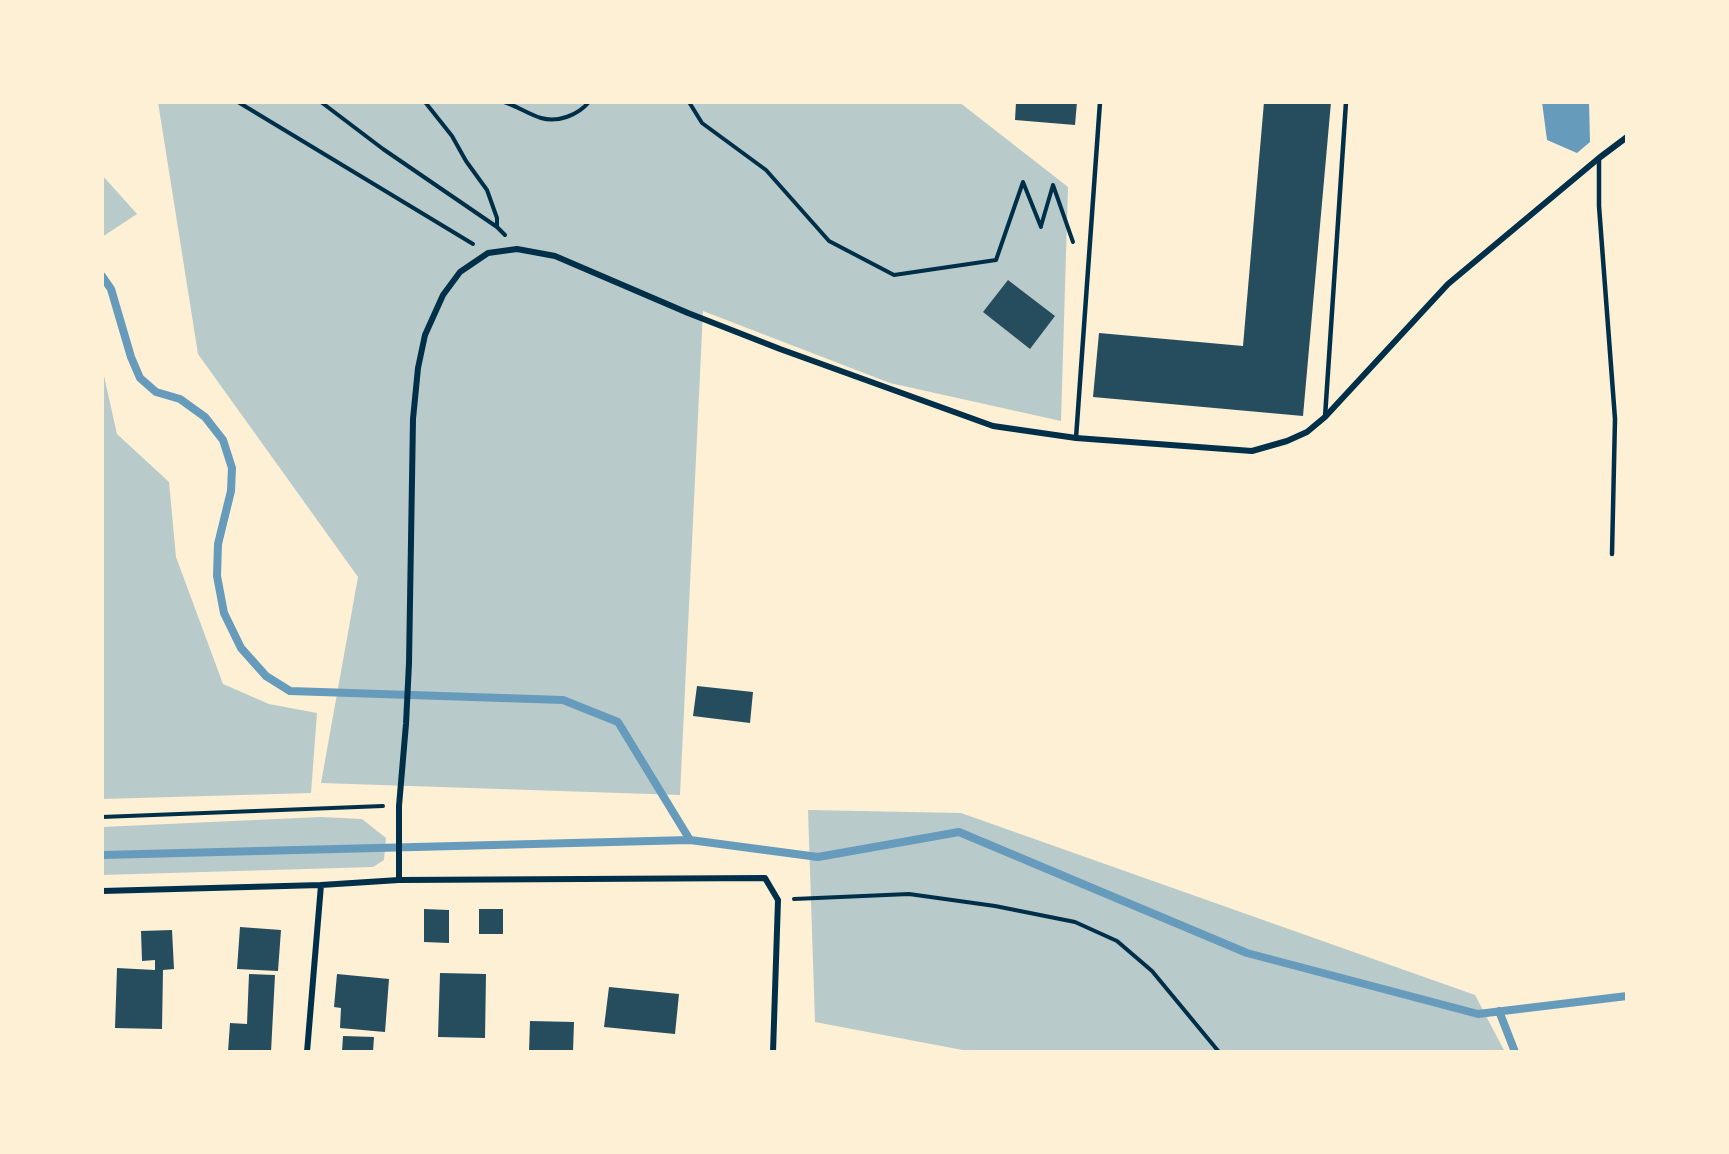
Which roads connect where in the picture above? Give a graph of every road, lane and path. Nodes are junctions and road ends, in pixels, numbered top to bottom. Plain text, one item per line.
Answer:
1 (238, 102) edge
2 (321, 102) edge
3 (425, 102) edge
4 (504, 102) edge
5 (589, 102) edge
6 (689, 102) edge
7 (1100, 102) edge
8 (1346, 102) edge
9 (1627, 138) edge
10 (1599, 158) junction
11 (497, 227) junction
12 (517, 249) junction
13 (1076, 250) dead end
14 (488, 253) junction
15 (1324, 417) junction
16 (1076, 438) junction
17 (1612, 554) dead end
18 (399, 806) junction
19 (102, 817) edge
20 (399, 880) junction
21 (321, 885) junction
22 (102, 891) edge
23 (778, 900) junction
24 (308, 1052) edge
25 (773, 1052) edge
26 (1219, 1052) edge

1 - 14 path
2 - 11 path
3 - 11 path
4 - 5 path
6 - 13 path
7 - 16 lane
8 - 15 lane
9 - 10 street
10 - 15 street
10 - 17 lane
11 - 12 path
12 - 14 street
12 - 16 street
14 - 18 street
15 - 16 street
18 - 19 path
18 - 20 street
20 - 21 street
20 - 23 street
21 - 22 street
21 - 24 street
23 - 25 street
23 - 26 path

